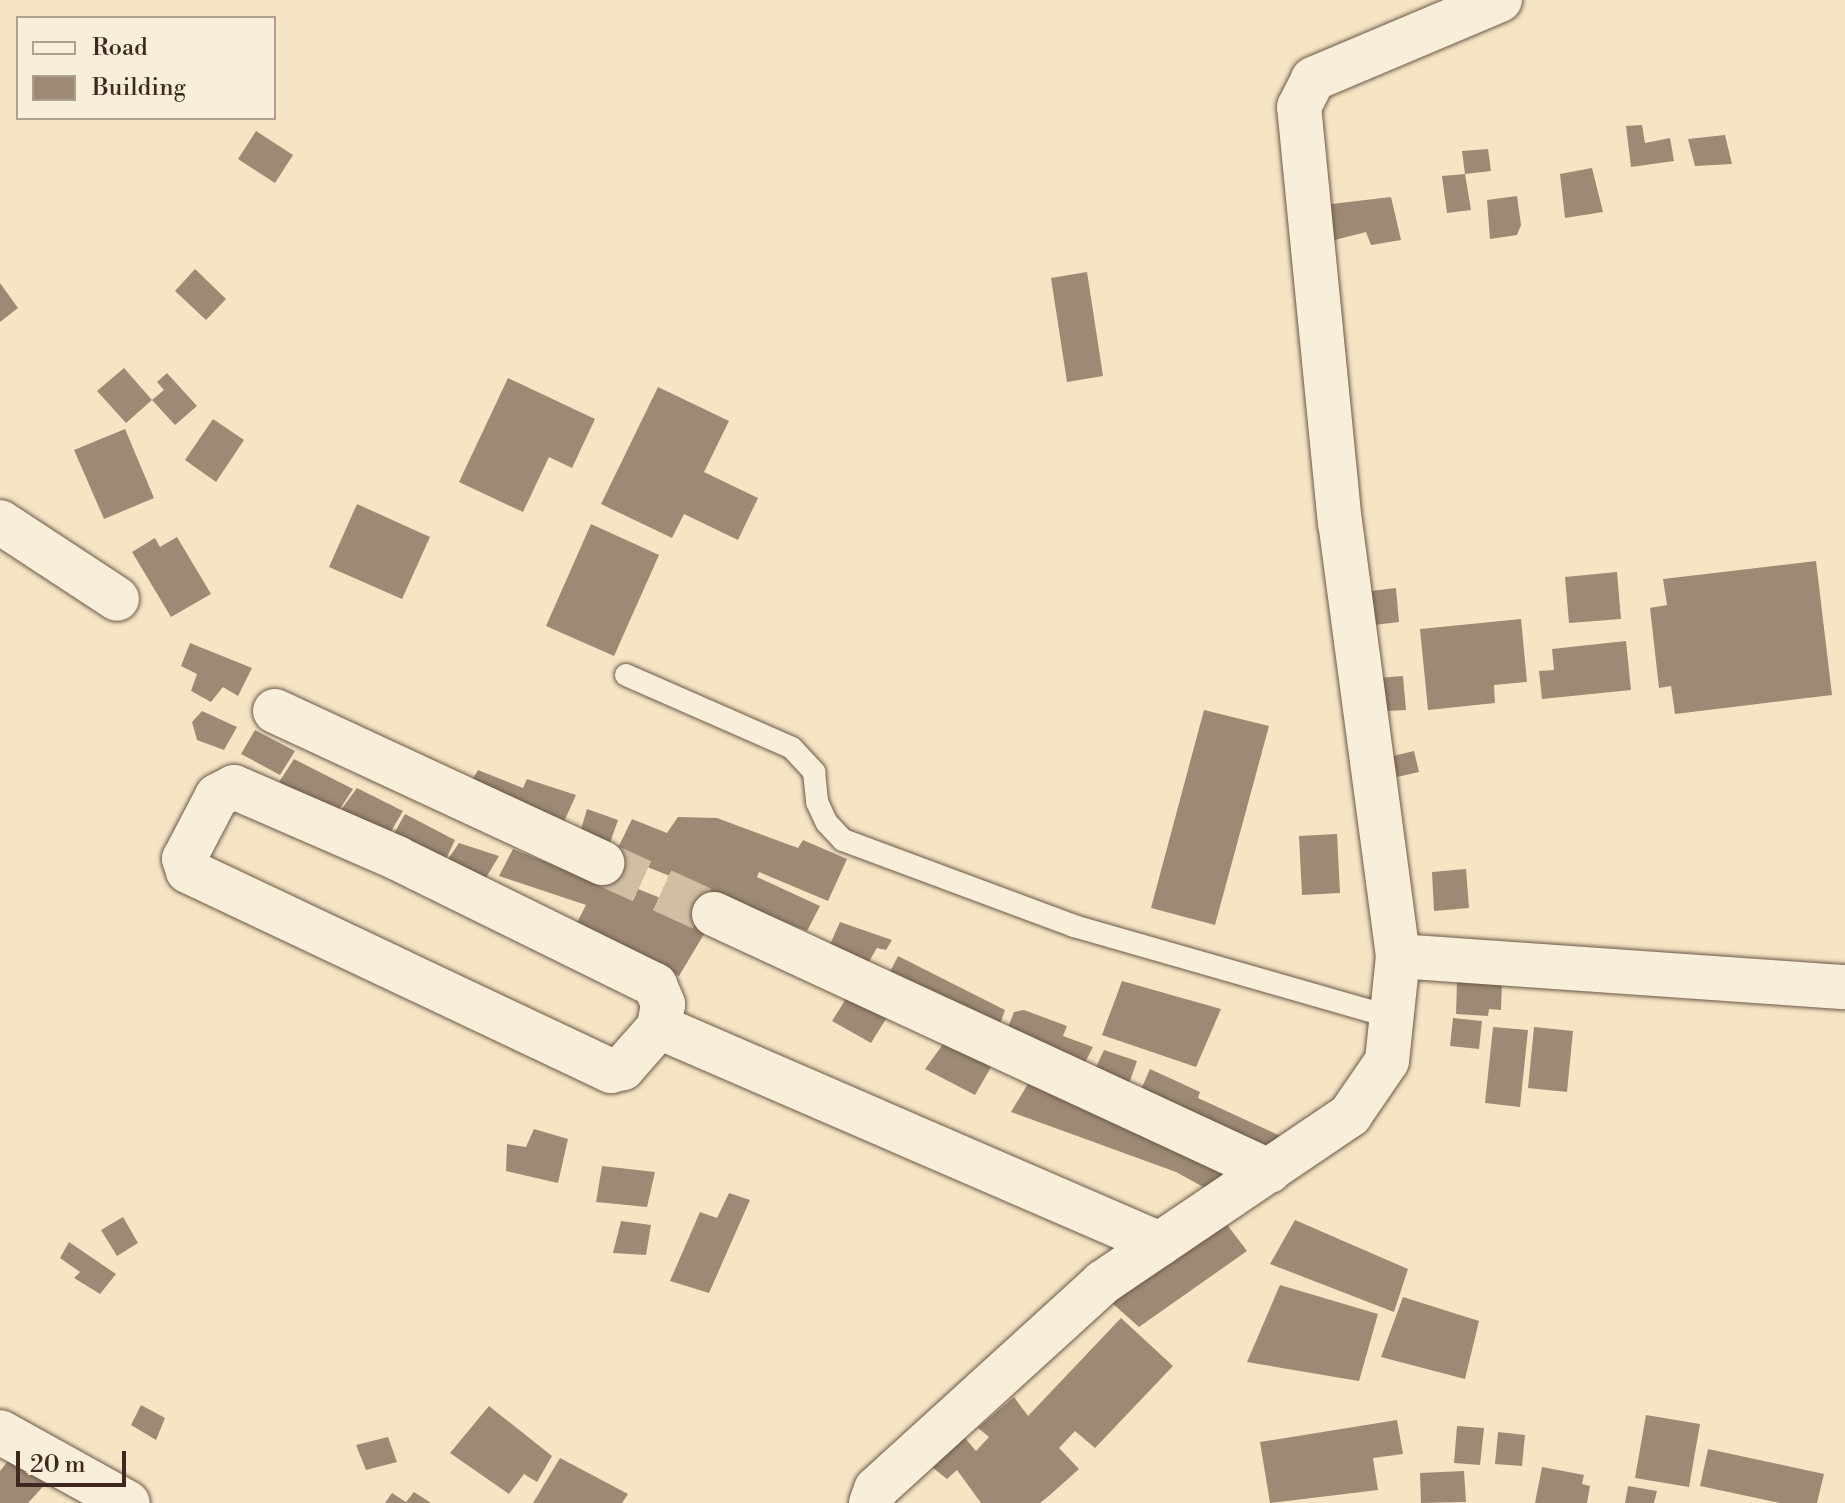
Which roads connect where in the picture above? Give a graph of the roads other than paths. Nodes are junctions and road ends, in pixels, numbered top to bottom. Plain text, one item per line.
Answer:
1 (1500, 0) edge
2 (0, 522) edge
3 (117, 599) dead end
4 (626, 675) dead end
5 (275, 711) dead end
6 (602, 863) tunnel mouth
7 (714, 914) tunnel mouth
8 (1398, 956) junction
9 (1845, 987) edge
10 (1395, 1018) junction
11 (659, 1027) junction
12 (1269, 1171) junction
13 (1160, 1244) junction
14 (0, 1432) edge
15 (128, 1503) edge
16 (871, 1503) edge

1 - 8 street
2 - 3 street
4 - 10 lane
5 - 6 street
7 - 12 street
8 - 9 street
8 - 10 street
10 - 12 street
11 - 11 street
11 - 13 street
12 - 13 street
13 - 16 street
14 - 15 street

